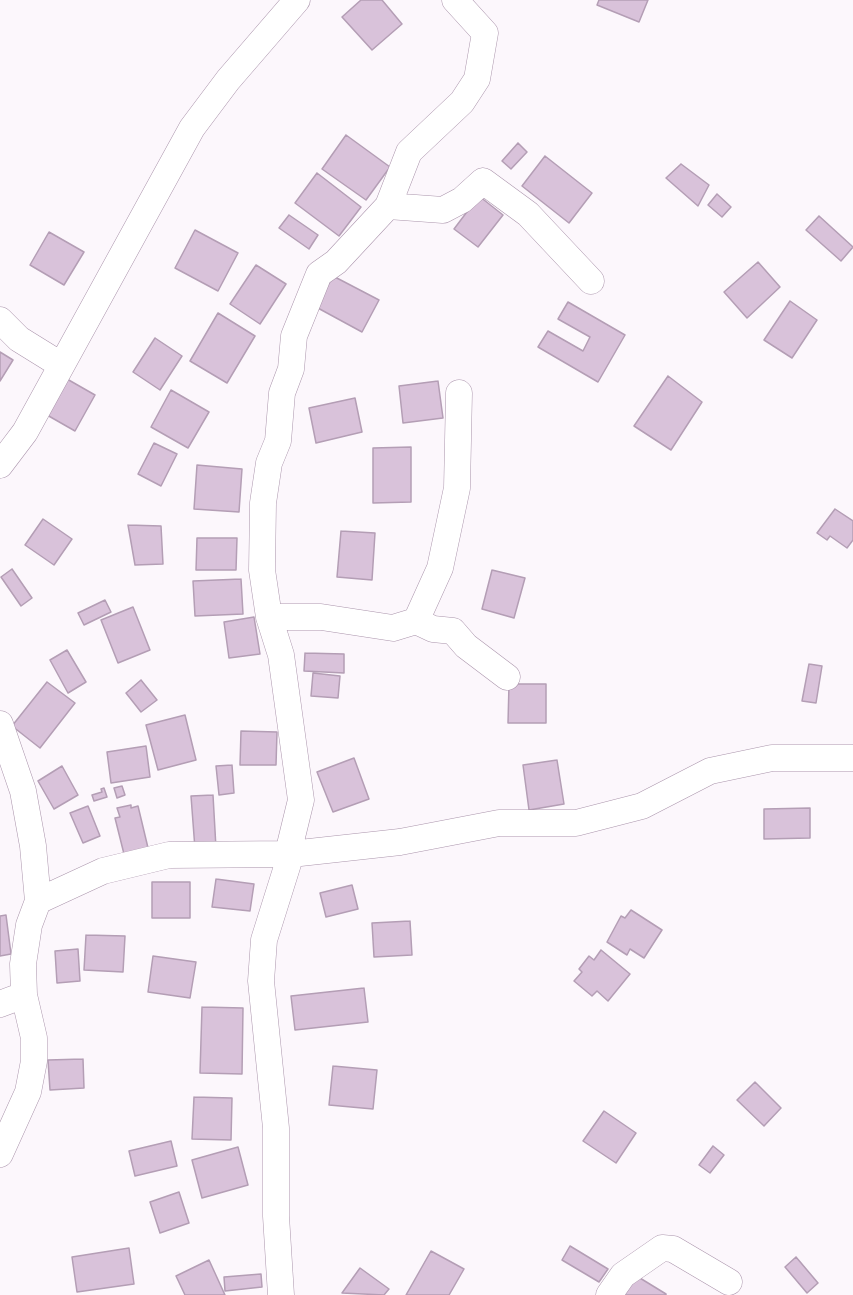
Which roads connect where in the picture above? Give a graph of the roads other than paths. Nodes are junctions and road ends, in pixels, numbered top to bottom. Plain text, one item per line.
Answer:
1 (297, 0) edge
2 (455, 0) edge
3 (388, 206) junction
4 (591, 281) dead end
5 (0, 320) edge
6 (61, 365) junction
7 (459, 393) dead end
8 (0, 465) edge
9 (269, 617) junction
10 (416, 621) junction
11 (507, 676) dead end
12 (0, 724) edge
13 (853, 758) edge
14 (291, 854) junction
15 (38, 901) junction
16 (24, 995) junction
17 (0, 1004) edge
18 (0, 1154) edge
19 (729, 1282) dead end
20 (288, 1292) edge
21 (609, 1295) edge

1 - 6 street
2 - 3 street
3 - 4 street
3 - 9 street
5 - 6 street
6 - 8 street
7 - 10 street
9 - 10 street
9 - 14 street
10 - 11 street
12 - 15 street
13 - 14 street
14 - 15 street
14 - 20 street
15 - 16 street
16 - 17 street
16 - 18 street
19 - 21 street

